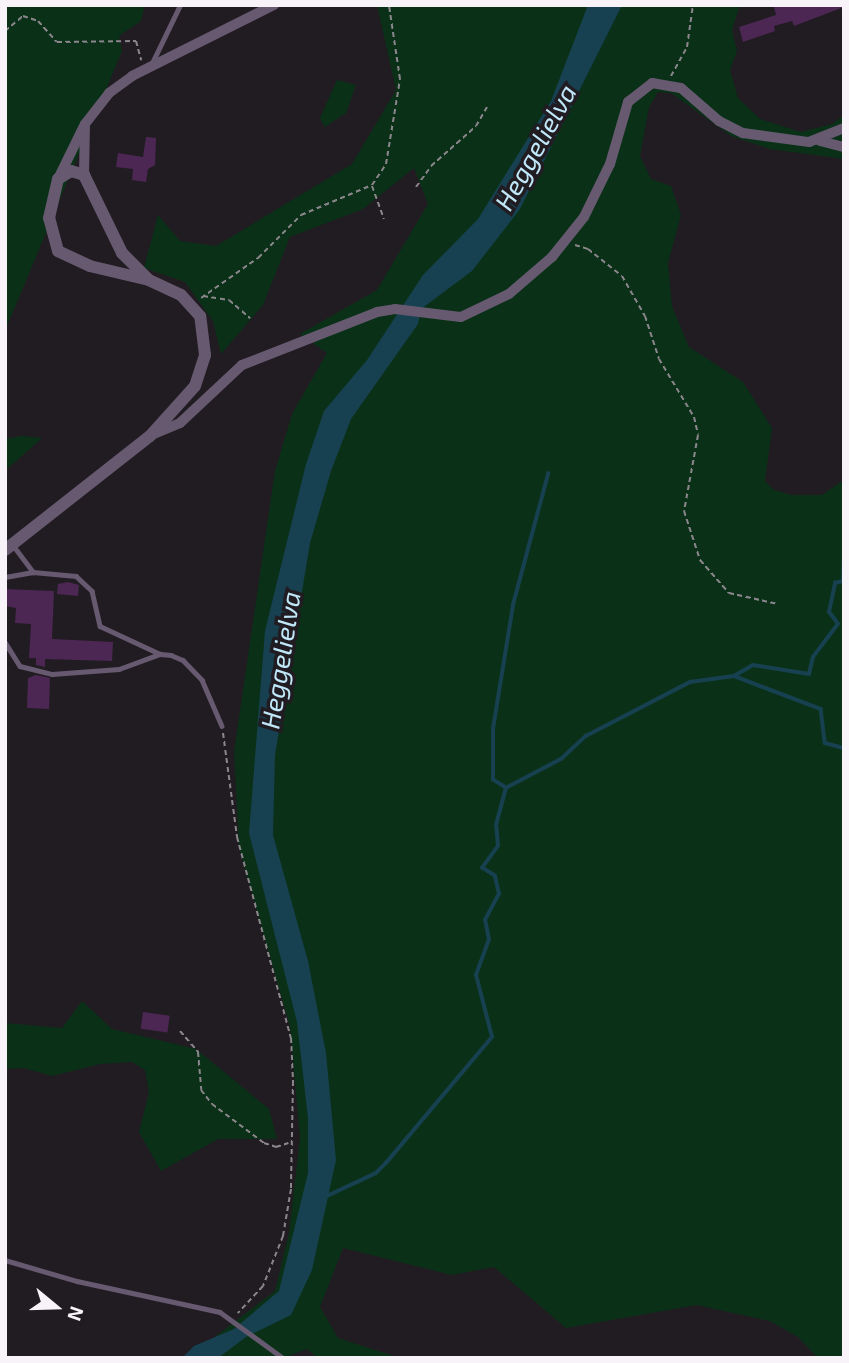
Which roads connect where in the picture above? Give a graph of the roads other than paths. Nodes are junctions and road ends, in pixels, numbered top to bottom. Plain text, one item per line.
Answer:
1 (180, 5) edge
2 (274, 5) edge
3 (146, 70) junction
4 (85, 124) junction
5 (844, 128) edge
6 (820, 141) junction
7 (844, 147) edge
8 (85, 175) junction
9 (58, 179) junction
10 (149, 280) junction
11 (150, 436) junction
12 (9, 547) edge
13 (33, 572) junction
14 (5, 578) edge
15 (5, 642) edge
16 (160, 654) junction
17 (222, 726) road end
18 (5, 1260) edge
19 (283, 1358) edge

1 - 3 lane
2 - 3 street
3 - 4 street
4 - 8 street
4 - 9 street
5 - 6 street
6 - 7 street
6 - 11 street
8 - 9 street
8 - 10 street
9 - 10 street
10 - 11 street
11 - 12 street
12 - 13 lane
13 - 14 lane
13 - 16 lane
15 - 16 lane
16 - 17 lane
18 - 19 lane

